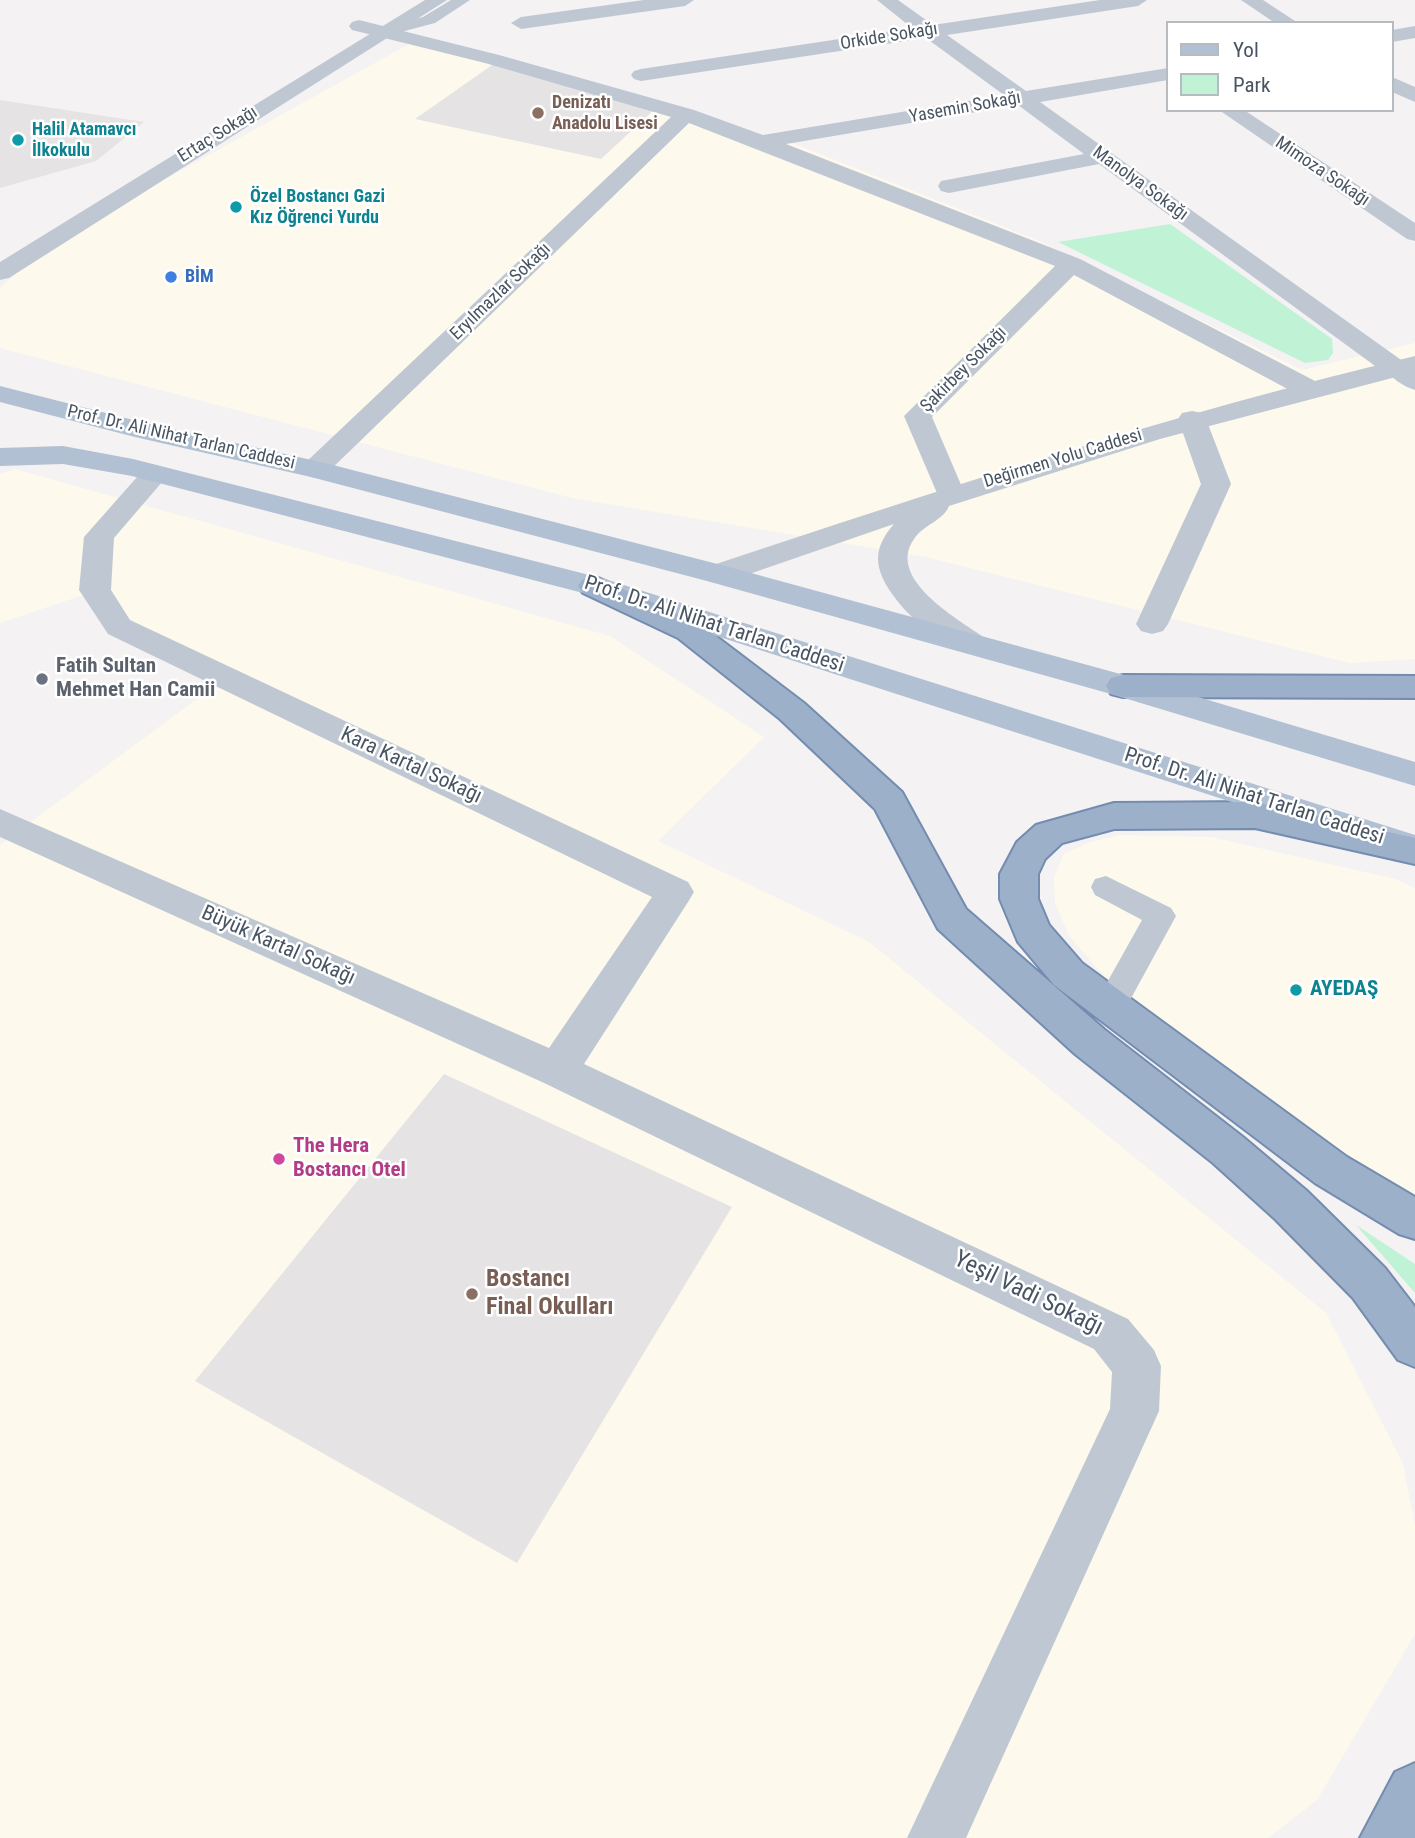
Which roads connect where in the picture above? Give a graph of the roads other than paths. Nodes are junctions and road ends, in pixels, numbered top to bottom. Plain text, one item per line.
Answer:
1 (407, 0) edge
2 (438, 0) edge
3 (462, 0) edge
4 (685, 0) edge
5 (886, 0) edge
6 (1138, 0) edge
7 (1250, 0) edge
8 (1286, 21) edge
9 (521, 23) dead end
10 (359, 26) junction
11 (929, 31) junction
12 (383, 32) junction
13 (1415, 32) edge
14 (1394, 36) edge
15 (1166, 74) edge
16 (641, 75) dead end
17 (1394, 84) edge
18 (1415, 96) edge
19 (1021, 99) junction
20 (1232, 112) edge
21 (686, 115) junction
22 (213, 116) dead end
23 (761, 142) junction
24 (1103, 157) junction
25 (126, 170) dead end
26 (949, 186) dead end
27 (1415, 234) edge
28 (0, 251) edge
29 (1071, 264) junction
30 (0, 272) edge
31 (1408, 372) edge
32 (1307, 388) junction
33 (0, 394) edge
34 (1192, 419) junction
35 (0, 457) edge
36 (315, 469) junction
37 (155, 474) junction
38 (950, 494) junction
39 (718, 574) junction
40 (594, 586) junction
41 (1152, 624) dead end
42 (970, 643) junction
43 (1123, 685) junction
44 (1415, 687) edge
45 (1293, 736) junction
46 (1415, 764) edge
47 (1415, 774) edge
48 (0, 822) edge
49 (1415, 849) edge
50 (1106, 887) dead end
51 (1111, 1004) junction
52 (556, 1070) junction
53 (1415, 1220) edge
54 (1415, 1345) edge
55 (1415, 1792) edge
56 (936, 1838) edge
57 (1389, 1838) edge

1 - 10 street, Ertaç Sokağı
2 - 12 street, Ertaç Sokağı
3 - 12 lane
4 - 9 street
5 - 11 street, Manolya Sokağı
6 - 11 street, Orkide Sokağı
7 - 8 street
10 - 12 street
10 - 22 street, Ertaç Sokağı
11 - 16 street, Orkide Sokağı
11 - 19 street, Manolya Sokağı
12 - 21 street
12 - 30 street, Ertaç Sokağı
13 - 14 street
15 - 19 street, Yasemin Sokağı
17 - 18 street
19 - 23 street, Yasemin Sokağı
19 - 24 street, Manolya Sokağı
20 - 27 street, Mimoza Sokağı
21 - 23 street
21 - 36 street, Eryılmazlar Sokağı
23 - 29 street
24 - 26 street
24 - 31 street, Manolya Sokağı
25 - 28 street
29 - 32 street
29 - 38 street, Şakirbey Sokağı
31 - 32 street, Değirmen Yolu Caddesi
32 - 34 street, Değirmen Yolu Caddesi
33 - 36 main road, Prof. Dr. Ali Nihat Tarlan Caddesi
34 - 38 street, Değirmen Yolu Caddesi
34 - 41 street
35 - 37 main road, Prof. Dr. Ali Nihat Tarlan Caddesi
36 - 39 main road, Prof. Dr. Ali Nihat Tarlan Caddesi
37 - 40 main road, Prof. Dr. Ali Nihat Tarlan Caddesi
37 - 52 street, Kara Kartal Sokağı
38 - 39 street, Değirmen Yolu Caddesi
38 - 42 street
39 - 42 main road, Prof. Dr. Ali Nihat Tarlan Caddesi
40 - 49 main road, Prof. Dr. Ali Nihat Tarlan Caddesi
40 - 54 highway
42 - 43 main road, Prof. Dr. Ali Nihat Tarlan Caddesi
43 - 44 highway
43 - 45 main road, Prof. Dr. Ali Nihat Tarlan Caddesi
45 - 46 main road
45 - 47 main road
48 - 52 street, Büyük Kartal Sokağı
49 - 51 highway
50 - 51 lane
51 - 53 highway
52 - 56 street, Yeşil Vadi Sokağı
55 - 57 highway

